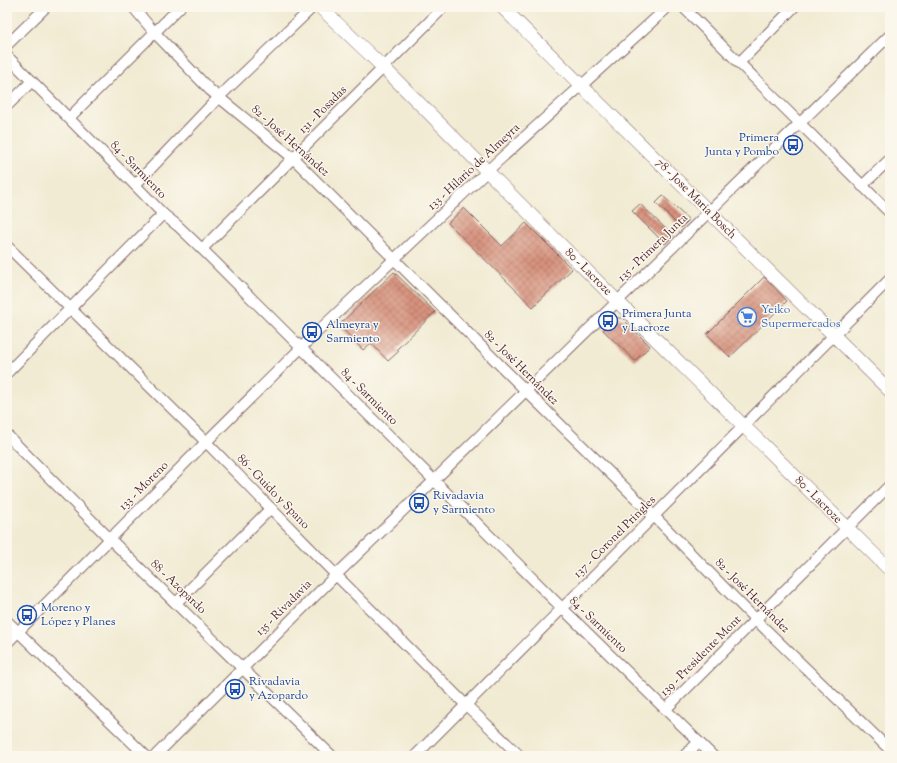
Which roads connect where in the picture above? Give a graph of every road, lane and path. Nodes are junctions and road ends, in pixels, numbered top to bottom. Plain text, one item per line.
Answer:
1 (46, 7) edge
2 (133, 7) edge
3 (180, 7) edge
4 (313, 7) edge
5 (320, 7) edge
6 (444, 7) edge
7 (502, 7) edge
8 (668, 7) edge
9 (683, 7) edge
10 (794, 7) edge
11 (154, 32) junction
12 (890, 35) edge
13 (7, 45) edge
14 (7, 56) edge
15 (739, 63) junction
16 (384, 68) junction
17 (32, 81) junction
18 (582, 86) junction
19 (219, 97) junction
20 (7, 106) edge
21 (68, 118) junction
22 (800, 123) junction
23 (293, 158) junction
24 (890, 159) edge
25 (488, 172) junction
26 (135, 184) junction
27 (862, 186) junction
28 (709, 212) junction
29 (163, 214) junction
30 (890, 214) edge
31 (7, 246) edge
32 (202, 249) junction
33 (394, 260) junction
34 (890, 279) edge
35 (617, 301) junction
36 (70, 308) junction
37 (833, 336) junction
38 (301, 348) junction
39 (7, 373) edge
40 (526, 391) junction
41 (890, 391) edge
42 (743, 426) junction
43 (7, 435) edge
44 (206, 442) junction
45 (434, 480) junction
46 (890, 485) edge
47 (271, 508) junction
48 (654, 516) junction
49 (847, 528) junction
50 (110, 539) junction
51 (890, 570) edge
52 (336, 575) junction
53 (176, 603) junction
54 (562, 608) junction
55 (756, 620) junction
56 (7, 621) edge
57 (18, 632) junction
58 (7, 643) edge
59 (242, 669) junction
60 (465, 704) junction
61 (666, 710) junction
62 (699, 742) junction
63 (890, 750) edge
64 (146, 756) edge
65 (155, 756) edge
66 (332, 756) edge
67 (415, 756) edge
68 (520, 756) edge
69 (684, 756) edge
70 (712, 756) edge

1 - 13 street
2 - 11 street, 82 - José Hernández
3 - 11 street
4 - 19 street
5 - 16 street, 80 - Lacroze
6 - 16 street, 131 - Posadas
7 - 18 street, 78 - Jose Maria Bosch
8 - 18 street, 133 - Hilario de Almeyra
9 - 15 street
10 - 15 street
11 - 19 street, 82 - José Hernández
11 - 21 street
12 - 22 street, 135 - Primera Junta
14 - 17 street, 84 - Sarmiento
15 - 22 street
16 - 23 street, 131 - Posadas
16 - 25 street, 80 - Lacroze
17 - 20 street
17 - 21 street, 84 - Sarmiento
18 - 25 street, 133 - Hilario de Almeyra
18 - 28 street, 78 - Jose Maria Bosch
19 - 23 street, 82 - José Hernández
19 - 26 street
21 - 26 street, 84 - Sarmiento
22 - 27 street
22 - 28 street, 135 - Primera Junta
23 - 32 street, 131 - Posadas
23 - 33 street, 82 - José Hernández
24 - 27 street
25 - 33 street, 133 - Hilario de Almeyra
25 - 35 street, 80 - Lacroze
26 - 29 street, 84 - Sarmiento
27 - 30 street
28 - 35 street, 135 - Primera Junta
28 - 37 street, 78 - Jose Maria Bosch
29 - 32 street, 84 - Sarmiento
29 - 36 street
31 - 36 street, 86 - Guido y Spano
32 - 38 street, 84 - Sarmiento
33 - 38 street, 133 - Hilario de Almeyra
33 - 40 street, 82 - José Hernández
34 - 37 street, 137 - Coronel Pringles
35 - 40 street, 135 - Primera Junta
35 - 42 street, 80 - Lacroze
36 - 39 street
36 - 44 street, 86 - Guido y Spano
37 - 41 street, 78 - Jose Maria Bosch
37 - 42 street, 137 - Coronel Pringles
38 - 44 street, 133 - Moreno
38 - 45 street, 84 - Sarmiento
40 - 45 street, 135 - Primera Junta
40 - 48 street, 82 - José Hernández
42 - 48 street, 137 - Coronel Pringles
42 - 49 street, 80 - Lacroze
43 - 50 street, 88 - Azopardo
44 - 47 street, 86 - Guido y Spano
44 - 50 street, 133 - Moreno
45 - 52 street, 135 - Rivadavia
45 - 54 street, 84 - Sarmiento
46 - 49 street, 139 - Presidente Mont
47 - 52 street, 86 - Guido y Spano
47 - 53 street
48 - 54 street, 137 - Coronel Pringles
48 - 55 street, 82 - José Hernández
49 - 51 street, 80 - Lacroze
49 - 55 street, 139 - Presidente Mont
50 - 53 street, 88 - Azopardo
50 - 57 street, 133 - Moreno
52 - 59 street, 135 - Rivadavia
52 - 60 street, 86 - Guido y Spano
53 - 59 street, 88 - Azopardo
54 - 60 street, 137 - Coronel Pringles
54 - 61 street, 84 - Sarmiento
55 - 61 street, 139 - Presidente Mont
55 - 63 street, 82 - José Hernández
56 - 57 street
57 - 58 street, 133 - Moreno
57 - 64 street
59 - 65 street, 135 - Rivadavia
59 - 66 street, 88 - Azopardo
60 - 67 street, 137 - Coronel Pringles
60 - 68 street, 86 - Guido y Spano
61 - 62 street, 84 - Sarmiento
62 - 69 street
62 - 70 street, 84 - Sarmiento

